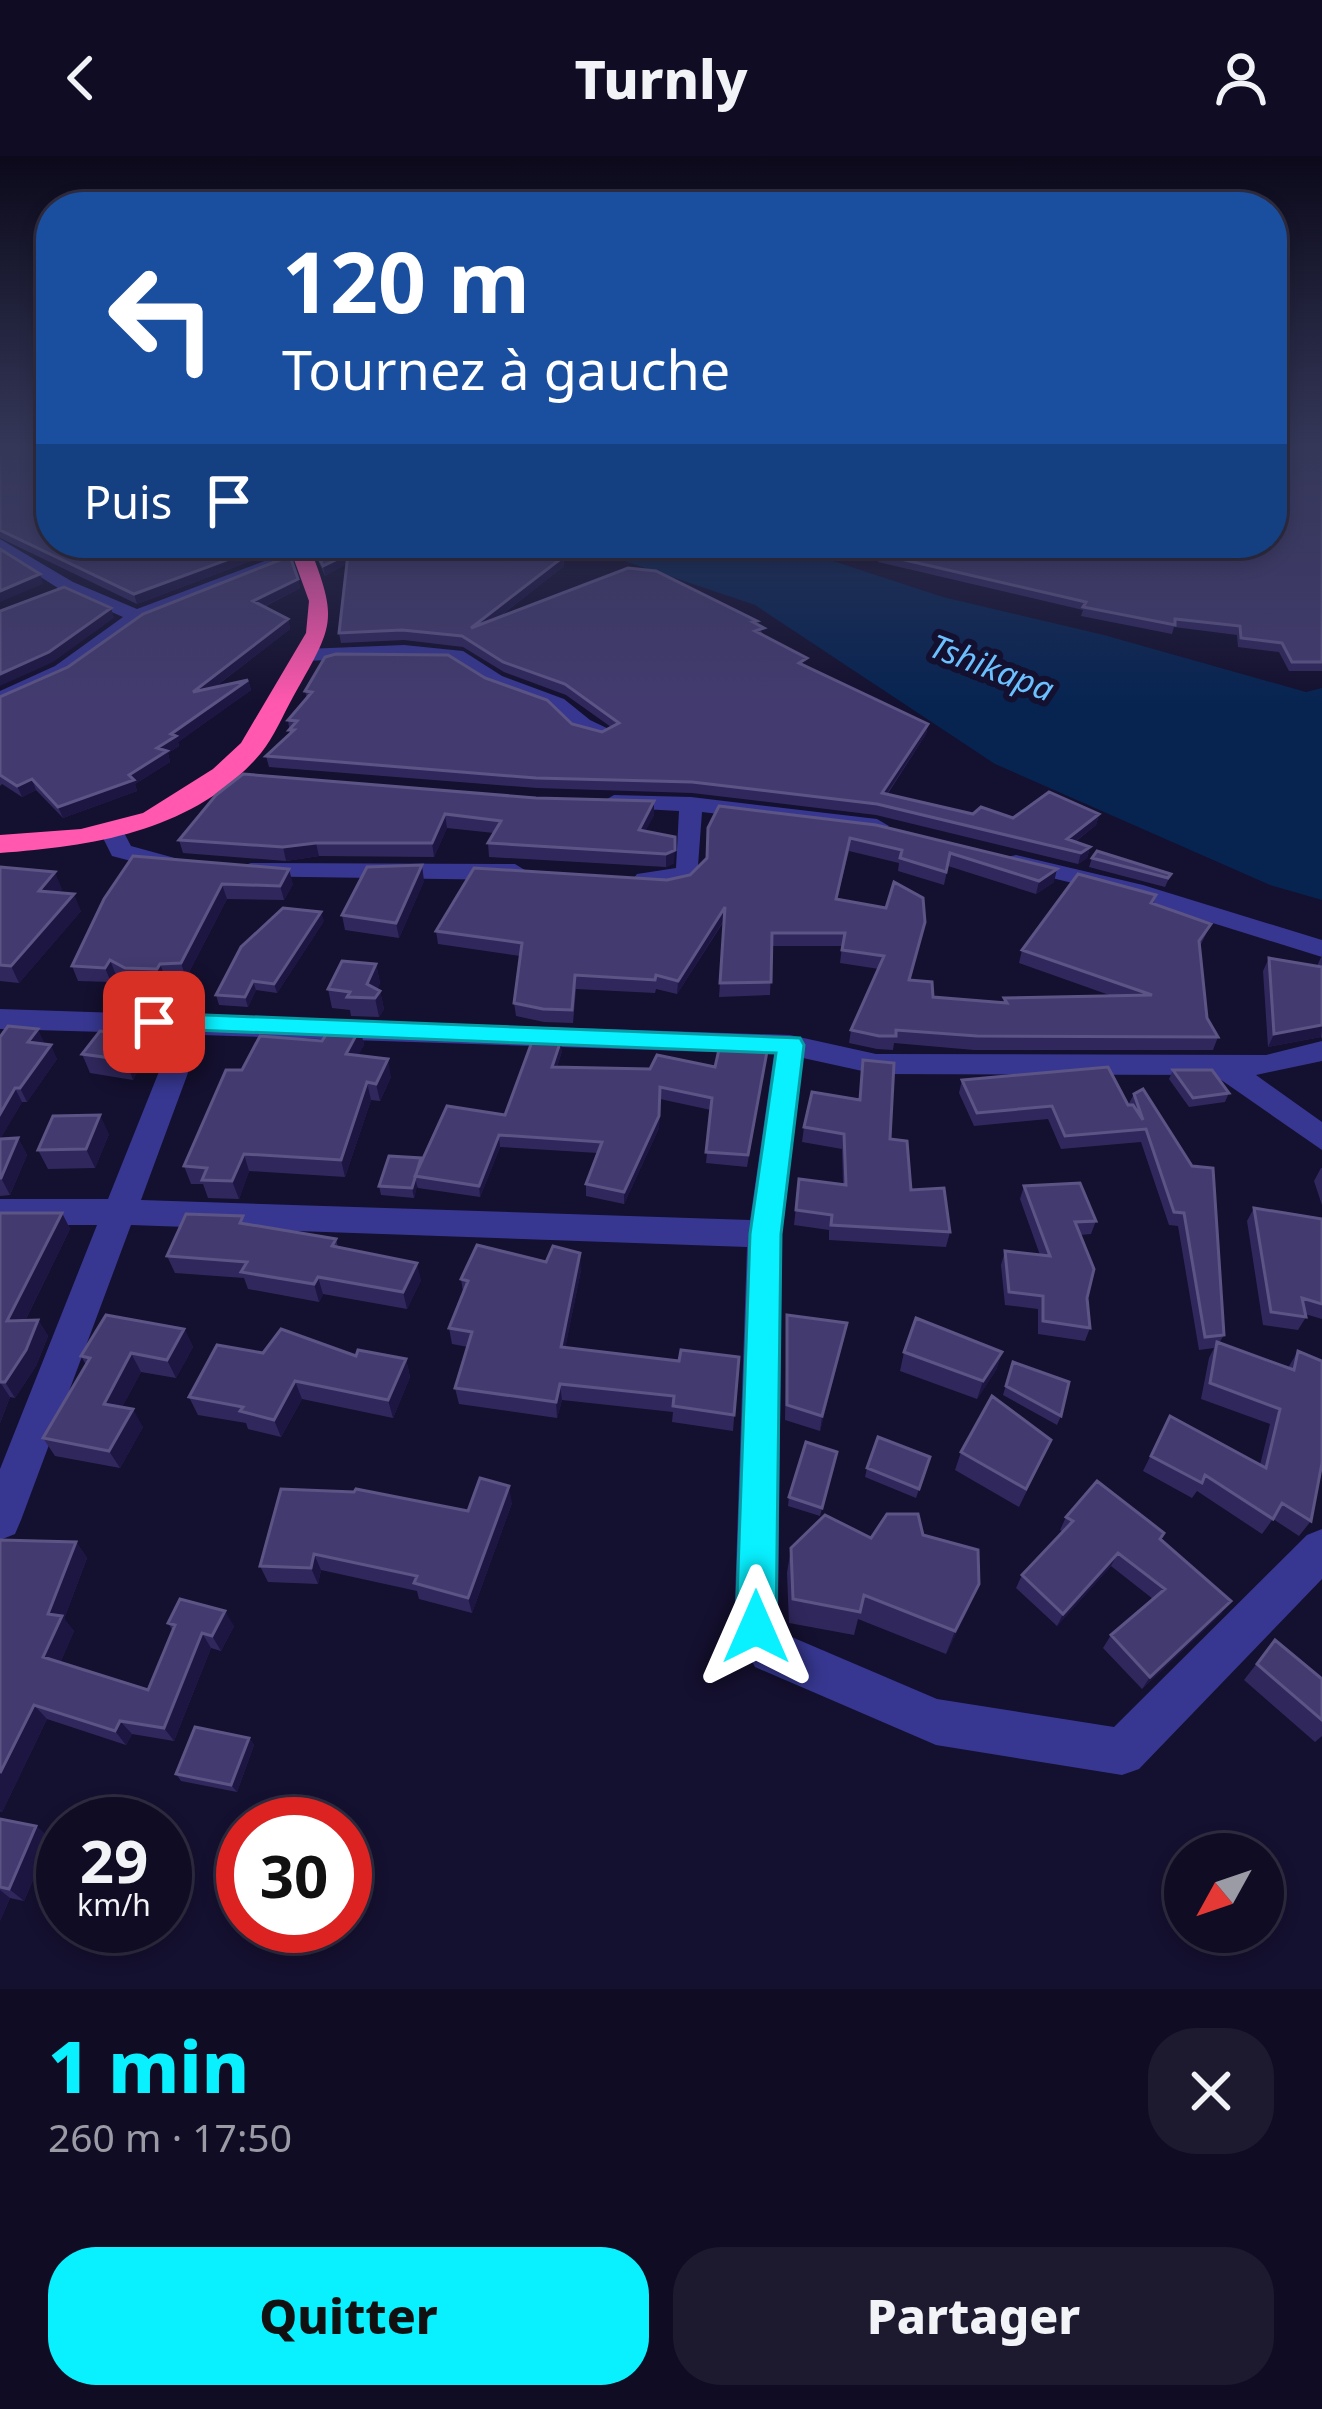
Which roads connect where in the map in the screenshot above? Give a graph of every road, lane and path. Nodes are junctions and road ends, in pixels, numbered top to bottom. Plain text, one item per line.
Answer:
1 (0, 544) edge
2 (276, 558) edge
3 (304, 558) edge
4 (137, 616) junction
5 (305, 655) junction
6 (0, 699) edge
7 (604, 732) edge
8 (223, 776) junction
9 (266, 779) edge
10 (581, 801) edge
11 (691, 804) junction
12 (112, 832) junction
13 (910, 836) edge
14 (0, 844) edge
15 (996, 857) edge
16 (537, 873) edge
17 (624, 878) edge
18 (1322, 949) edge
19 (0, 1019) edge
20 (193, 1022) junction
21 (790, 1045) junction
22 (1322, 1051) edge
23 (1222, 1066) junction
24 (1322, 1138) edge
25 (122, 1212) junction
26 (0, 1213) edge
27 (765, 1234) junction
28 (4, 1504) edge
29 (1322, 1550) edge

1 - 4 street
2 - 4 street
3 - 5 highway
4 - 6 street
5 - 7 street
5 - 8 highway
8 - 9 street
8 - 12 highway
10 - 11 street
11 - 13 street
11 - 17 street
12 - 14 highway
12 - 16 street
15 - 18 street
19 - 20 street
20 - 21 street
20 - 25 street
21 - 23 street
21 - 27 street
22 - 23 street
23 - 24 street
25 - 26 street
25 - 27 street
25 - 28 street
27 - 29 street

